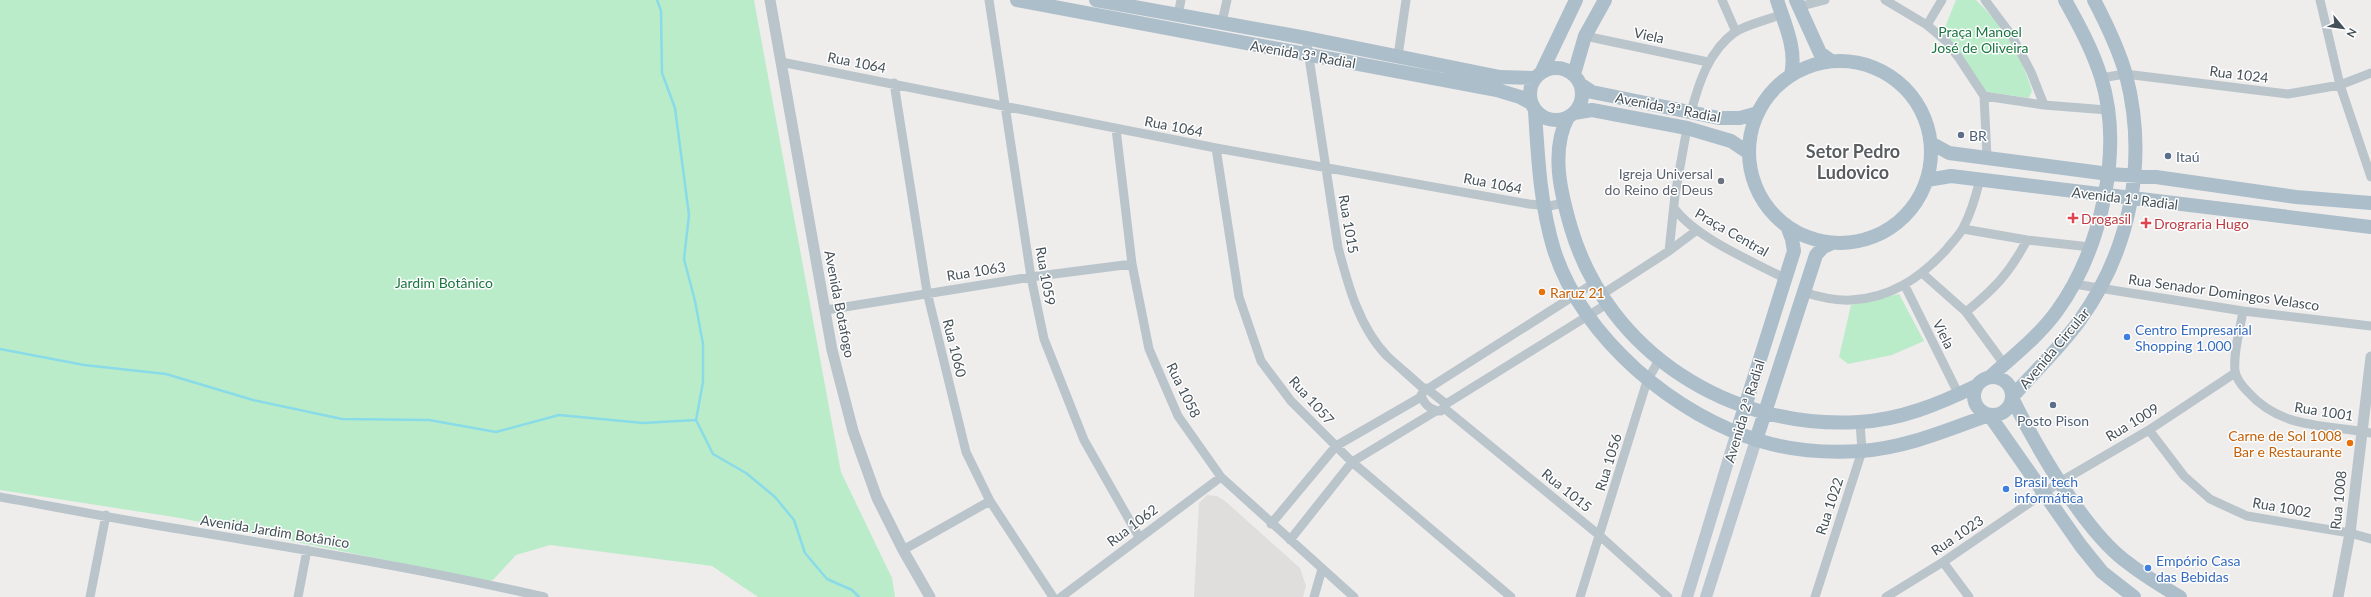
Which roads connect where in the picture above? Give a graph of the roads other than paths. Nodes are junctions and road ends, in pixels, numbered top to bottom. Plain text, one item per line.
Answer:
1 (770, 0) edge
2 (989, 0) edge
3 (1017, 0) edge
4 (1096, 0) edge
5 (1181, 0) edge
6 (1227, 0) edge
7 (1406, 0) edge
8 (1576, 0) edge
9 (1605, 0) edge
10 (1722, 0) edge
11 (1777, 0) edge
12 (1825, 0) edge
13 (1885, 0) edge
14 (1942, 0) edge
15 (1985, 0) edge
16 (2065, 0) edge
17 (2094, 0) edge
18 (2320, 0) edge
19 (1797, 4) edge
20 (1073, 9) junction
21 (1782, 14) junction
22 (1178, 15) junction
23 (1222, 22) junction
24 (1927, 25) junction
25 (1736, 32) junction
26 (1585, 36) junction
27 (1306, 38) junction
28 (1246, 44) junction
29 (1307, 54) junction
30 (1398, 56) junction
31 (1831, 61) junction
32 (781, 62) junction
33 (1708, 62) junction
34 (2371, 73) edge
35 (1791, 74) junction
36 (2126, 74) junction
37 (1538, 75) junction
38 (2101, 78) junction
39 (1577, 79) junction
40 (894, 83) junction
41 (2340, 85) junction
42 (1984, 96) junction
43 (2044, 105) junction
44 (1006, 107) junction
45 (1533, 107) junction
46 (2107, 110) junction
47 (1691, 112) junction
48 (1758, 113) junction
49 (1570, 115) junction
50 (1687, 128) junction
51 (1116, 129) junction
52 (1931, 143) junction
53 (1216, 148) junction
54 (1749, 153) junction
55 (1988, 157) junction
56 (1325, 167) junction
57 (2109, 174) junction
58 (2135, 175) junction
59 (2371, 177) edge
60 (1927, 180) junction
61 (1980, 180) junction
62 (2106, 195) junction
63 (2132, 199) junction
64 (2370, 201) edge
65 (1564, 203) junction
66 (1542, 206) junction
67 (1674, 208) junction
68 (1787, 226) junction
69 (2371, 227) edge
70 (1962, 229) junction
71 (1697, 230) junction
72 (2027, 240) junction
73 (1832, 243) junction
74 (2090, 247) junction
75 (1669, 251) junction
76 (1132, 264) junction
77 (1922, 273) junction
78 (1031, 277) junction
79 (1786, 279) junction
80 (1594, 283) junction
81 (2074, 284) junction
82 (1904, 286) junction
83 (2100, 289) junction
84 (926, 292) junction
85 (1803, 292) junction
86 (1575, 293) junction
87 (1604, 300) junction
88 (826, 310) junction
89 (2243, 311) junction
90 (1966, 312) junction
91 (1589, 315) junction
92 (2371, 326) edge
93 (2371, 357) edge
94 (1659, 360) junction
95 (2004, 364) junction
96 (2235, 373) junction
97 (1990, 377) junction
98 (1648, 381) junction
99 (1976, 386) junction
100 (1425, 391) junction
101 (1958, 395) junction
102 (2012, 398) junction
103 (1745, 407) junction
104 (1442, 408) junction
105 (1764, 413) junction
106 (1990, 415) junction
107 (1860, 422) junction
108 (2149, 430) junction
109 (1737, 432) junction
110 (2366, 432) edge
111 (1756, 440) junction
112 (1336, 446) junction
113 (1862, 451) junction
114 (1352, 462) junction
115 (1221, 477) junction
116 (2060, 482) junction
117 (2043, 494) junction
118 (0, 497) edge
119 (990, 502) junction
120 (106, 515) junction
121 (1271, 524) junction
122 (2350, 533) junction
123 (1599, 535) junction
124 (1139, 537) junction
125 (2371, 539) edge
126 (1290, 540) junction
127 (307, 550) junction
128 (902, 550) junction
129 (1942, 562) junction
130 (1322, 569) junction
131 (508, 593) edge
132 (90, 597) edge
133 (298, 597) edge
134 (544, 597) edge
135 (930, 597) edge
136 (1053, 597) edge
137 (1061, 597) edge
138 (1314, 597) edge
139 (1354, 597) edge
140 (1511, 597) edge
141 (1580, 597) edge
142 (1668, 597) edge
143 (1687, 597) edge
144 (1706, 597) edge
145 (1815, 597) edge
146 (1886, 597) edge
147 (1969, 597) edge
148 (2134, 597) edge
149 (2180, 597) edge
150 (2338, 597) edge

1 - 32 street, Avenida Botafogo
2 - 44 street, Rua 1059
3 - 20 main road
4 - 22 main road, Avenida 3ª Radial
5 - 22 street
6 - 23 street
7 - 30 street
8 - 37 main road
9 - 26 main road
10 - 25 street
11 - 21 main road
12 - 19 street
13 - 24 street
14 - 24 street
15 - 43 street
16 - 38 main road, Avenida Circular
17 - 36 main road, Avenida Circular
18 - 41 street
19 - 31 main road
20 - 22 main road
20 - 28 main road, Avenida 3ª Radial
21 - 25 street
21 - 35 main road
22 - 23 main road, Avenida 3ª Radial
23 - 27 main road, Avenida 3ª Radial
23 - 28 main road
24 - 42 street
25 - 33 street
26 - 33 street, Viela
26 - 39 main road
27 - 29 street, Rua 1015
27 - 30 main road, Avenida 3ª Radial
28 - 29 main road, Avenida 3ª Radial
29 - 45 main road, Avenida 3ª Radial
29 - 56 street, Rua 1015
30 - 37 main road, Avenida 3ª Radial
31 - 35 main road
31 - 52 main road
32 - 40 street, Rua 1064
32 - 88 street, Avenida Botafogo
33 - 47 street
34 - 41 street, Rua 1024
35 - 48 main road
36 - 38 street, Rua 1024
36 - 41 street, Rua 1024
36 - 58 main road, Avenida Circular
37 - 39 main road
37 - 45 main road
38 - 46 main road, Avenida Circular
39 - 47 main road, Avenida 3ª Radial
39 - 49 main road
40 - 44 street, Rua 1064
40 - 84 street, Rua 1060
41 - 59 street
42 - 43 street
42 - 55 street
43 - 46 street
44 - 51 street, Rua 1064
44 - 78 street, Rua 1059
45 - 49 main road
45 - 66 main road
46 - 57 main road, Avenida Circular
47 - 48 main road, Avenida 3ª Radial
48 - 54 main road
49 - 50 main road, Avenida 3ª Radial
49 - 65 main road
50 - 54 main road, Avenida 3ª Radial
50 - 67 street
51 - 53 street, Rua 1064
51 - 76 street, Rua 1058
52 - 55 main road, Avenida 1ª Radial
52 - 60 main road
53 - 56 street, Rua 1064
53 - 112 street, Rua 1057
54 - 68 main road
55 - 57 main road, Avenida 1ª Radial
56 - 66 street, Rua 1064
56 - 100 street, Rua 1015
57 - 58 main road, Avenida 1ª Radial
57 - 62 main road, Avenida Circular
58 - 63 main road, Avenida Circular
58 - 64 main road, Avenida 1ª Radial
60 - 61 main road, Avenida 1ª Radial
60 - 73 main road
61 - 62 main road, Avenida 1ª Radial
61 - 70 street
62 - 63 main road, Avenida 1ª Radial
62 - 74 main road, Avenida Circular
63 - 69 main road, Avenida 1ª Radial
63 - 83 main road, Avenida Circular
65 - 66 street, Rua 1064
65 - 80 main road
66 - 86 main road
67 - 71 street, Praça Central
67 - 75 street
68 - 73 main road
68 - 79 main road, Avenida 2ª Radial
70 - 72 street
70 - 77 street
71 - 75 street
71 - 79 street, Praça Central
72 - 74 street
72 - 90 street, Viela
73 - 85 main road, Avenida 2ª Radial
74 - 81 main road, Avenida Circular
75 - 87 street
76 - 78 street, Rua 1063
76 - 115 street, Rua 1058
77 - 82 street
77 - 90 street, Viela
78 - 84 street, Rua 1063
78 - 124 street, Rua 1059
79 - 103 main road, Avenida 2ª Radial
80 - 86 street
80 - 87 main road
81 - 83 street, Rua Senador Domingos Velasco
81 - 95 main road, Avenida Circular
82 - 85 street
82 - 101 street, Viela
83 - 89 street, Rua Senador Domingos Velasco
83 - 102 main road, Avenida Circular
84 - 88 street, Rua 1063
84 - 119 street, Rua 1060
85 - 105 main road, Avenida 2ª Radial
86 - 91 main road
86 - 100 street
87 - 91 street
87 - 94 main road
88 - 128 street, Avenida Botafogo
89 - 92 street, Rua Senador Domingos Velasco
89 - 96 street
90 - 95 street, Viela
91 - 98 main road
91 - 104 street
93 - 110 street, Rua 1008
94 - 98 street, Rua 1056
94 - 103 main road
95 - 97 main road, Avenida Circular
96 - 108 street, Rua 1009
96 - 110 street, Rua 1001
97 - 99 main road
97 - 102 main road
98 - 109 main road
98 - 123 street, Rua 1056
99 - 101 main road
99 - 106 main road
100 - 104 street
100 - 104 street
100 - 112 street
101 - 107 main road
102 - 106 main road
102 - 116 main road
103 - 105 main road
103 - 109 main road, Avenida 2ª Radial
104 - 114 street
104 - 123 street, Rua 1015
105 - 107 main road
105 - 111 main road, Avenida 2ª Radial
106 - 113 main road
106 - 117 main road
107 - 113 street, Rua 1022
108 - 116 street, Rua 1009
108 - 122 street, Rua 1002
109 - 111 main road
109 - 143 main road, Avenida 2ª Radial
110 - 122 street, Rua 1008
111 - 113 main road
111 - 144 main road, Avenida 2ª Radial
112 - 114 street, Rua 1057
112 - 121 street
113 - 145 street, Rua 1022
114 - 126 street
114 - 140 street, Rua 1057
115 - 121 street, Rua 1058
115 - 124 street, Rua 1062
116 - 117 street, Rua 1009
116 - 149 main road
117 - 129 street, Rua 1023
117 - 148 main road
118 - 120 street, Avenida Jardim Botânico
119 - 128 street
119 - 136 street, Rua 1060
120 - 127 street, Avenida Jardim Botânico
120 - 132 street
121 - 126 street, Rua 1058
122 - 125 street, Rua 1002
122 - 150 street, Rua 1008
123 - 141 street, Rua 1056
123 - 142 street, Rua 1015
124 - 137 street, Rua 1062
126 - 130 street, Rua 1058
127 - 131 street, Avenida Jardim Botânico
127 - 133 street
128 - 135 street, Avenida Botafogo
129 - 146 street, Rua 1023
129 - 147 street
130 - 138 street
130 - 139 street, Rua 1058
131 - 134 street, Avenida Jardim Botânico

